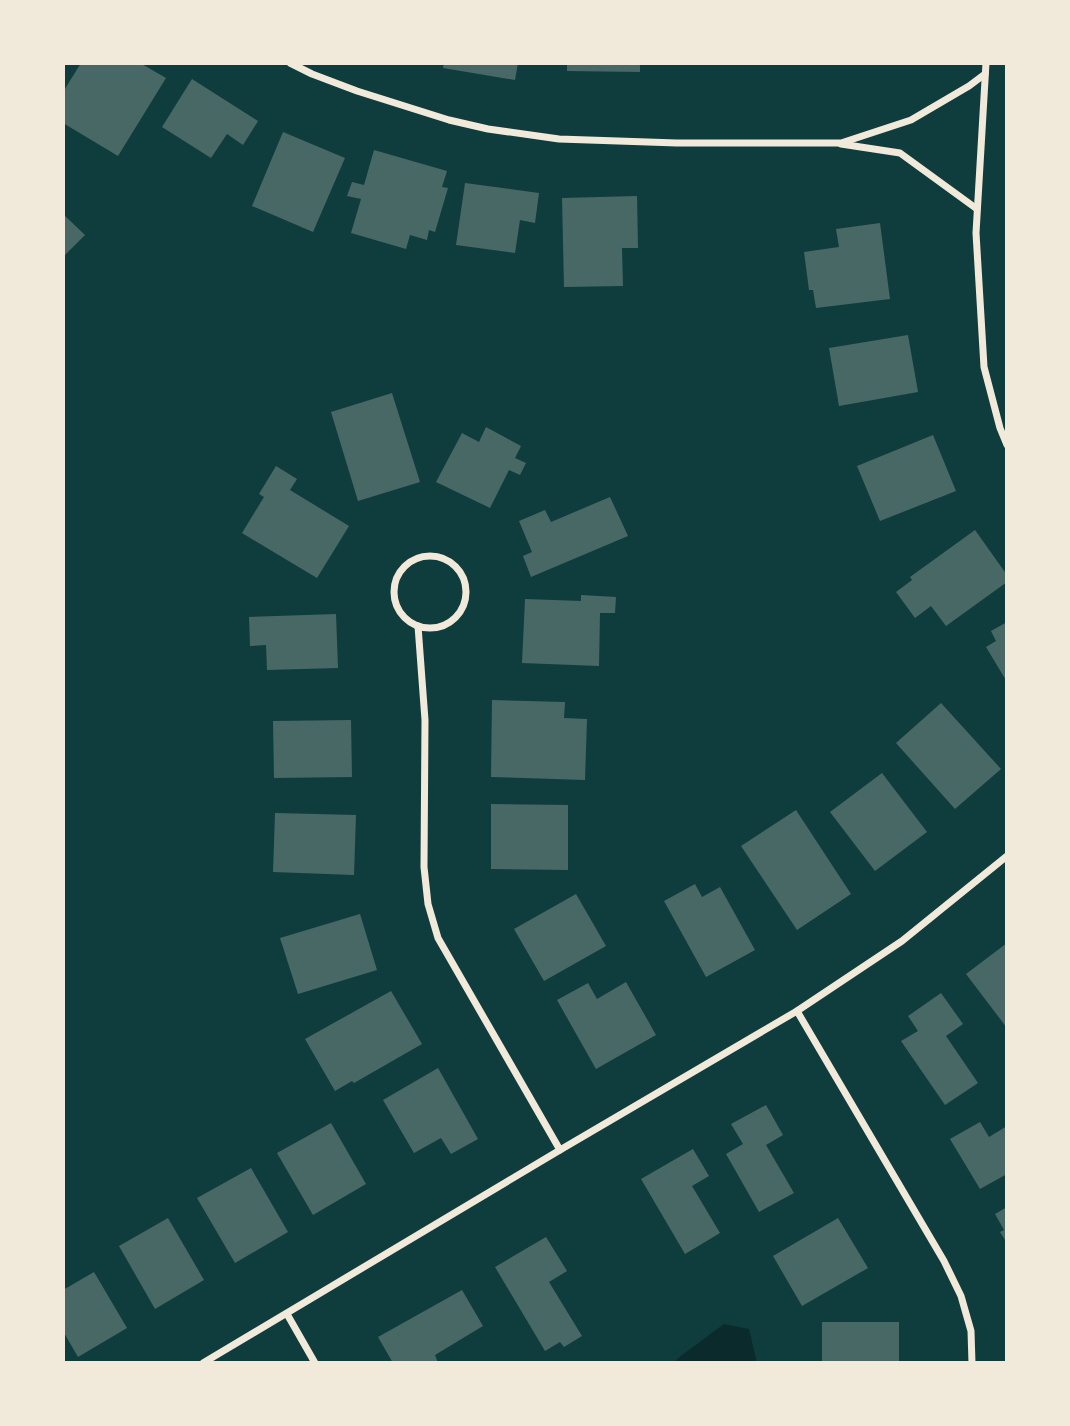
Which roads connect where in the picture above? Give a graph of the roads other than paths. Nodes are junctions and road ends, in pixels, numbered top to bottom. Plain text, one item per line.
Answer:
1 (290, 63) edge
2 (986, 63) edge
3 (985, 74) junction
4 (841, 144) junction
5 (977, 209) junction
6 (1007, 445) edge
7 (418, 626) junction
8 (1007, 856) edge
9 (797, 1012) junction
10 (560, 1150) junction
11 (287, 1314) junction
12 (203, 1363) edge
13 (315, 1363) edge
14 (972, 1363) edge

1 - 4 street
2 - 3 street
3 - 4 street
3 - 5 street
4 - 5 street
5 - 6 street
7 - 7 street
7 - 10 street
8 - 9 street
9 - 10 street
9 - 14 street
10 - 11 street
11 - 12 street
11 - 13 street

